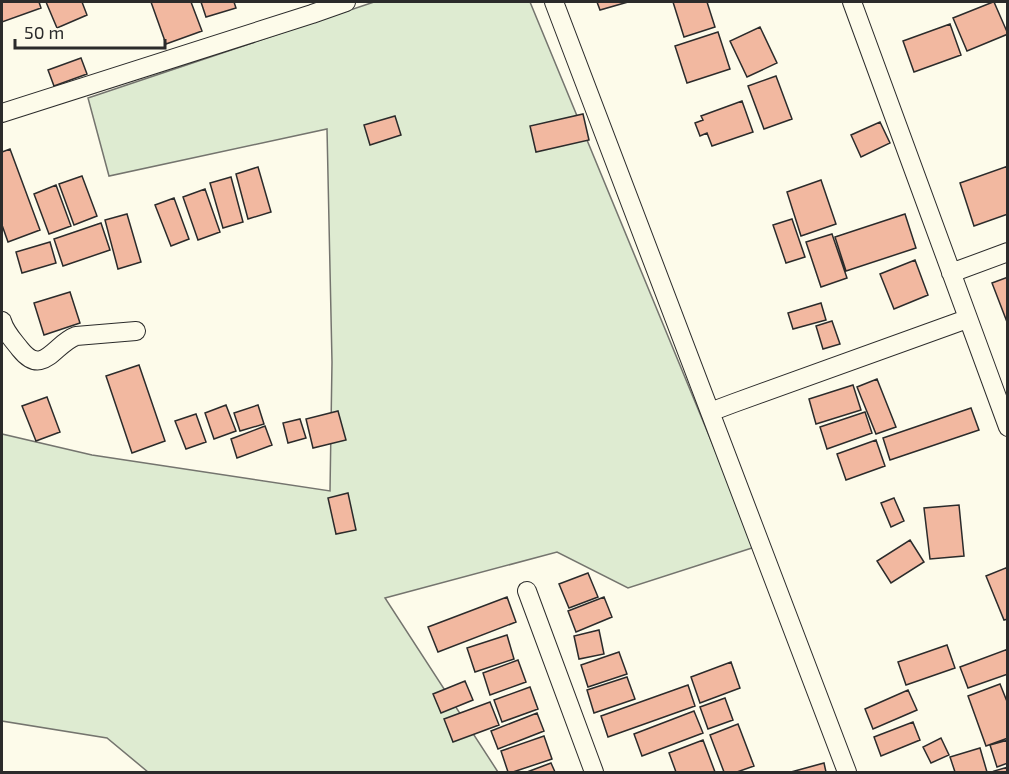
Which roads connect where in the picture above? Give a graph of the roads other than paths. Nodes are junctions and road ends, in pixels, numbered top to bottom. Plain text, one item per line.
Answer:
1 (346, 2) edge
2 (554, 2) edge
3 (852, 2) edge
4 (2, 113) edge
5 (1008, 252) edge
6 (951, 273) junction
7 (968, 319) junction
8 (2, 321) edge
9 (136, 331) dead end
10 (710, 412) junction
11 (1008, 427) edge
12 (527, 591) dead end
13 (594, 772) edge
14 (847, 772) edge

1 - 4 street
2 - 10 street
3 - 6 street
5 - 6 street
6 - 7 street
7 - 10 street
7 - 11 street
8 - 9 street
10 - 14 street
12 - 13 street

